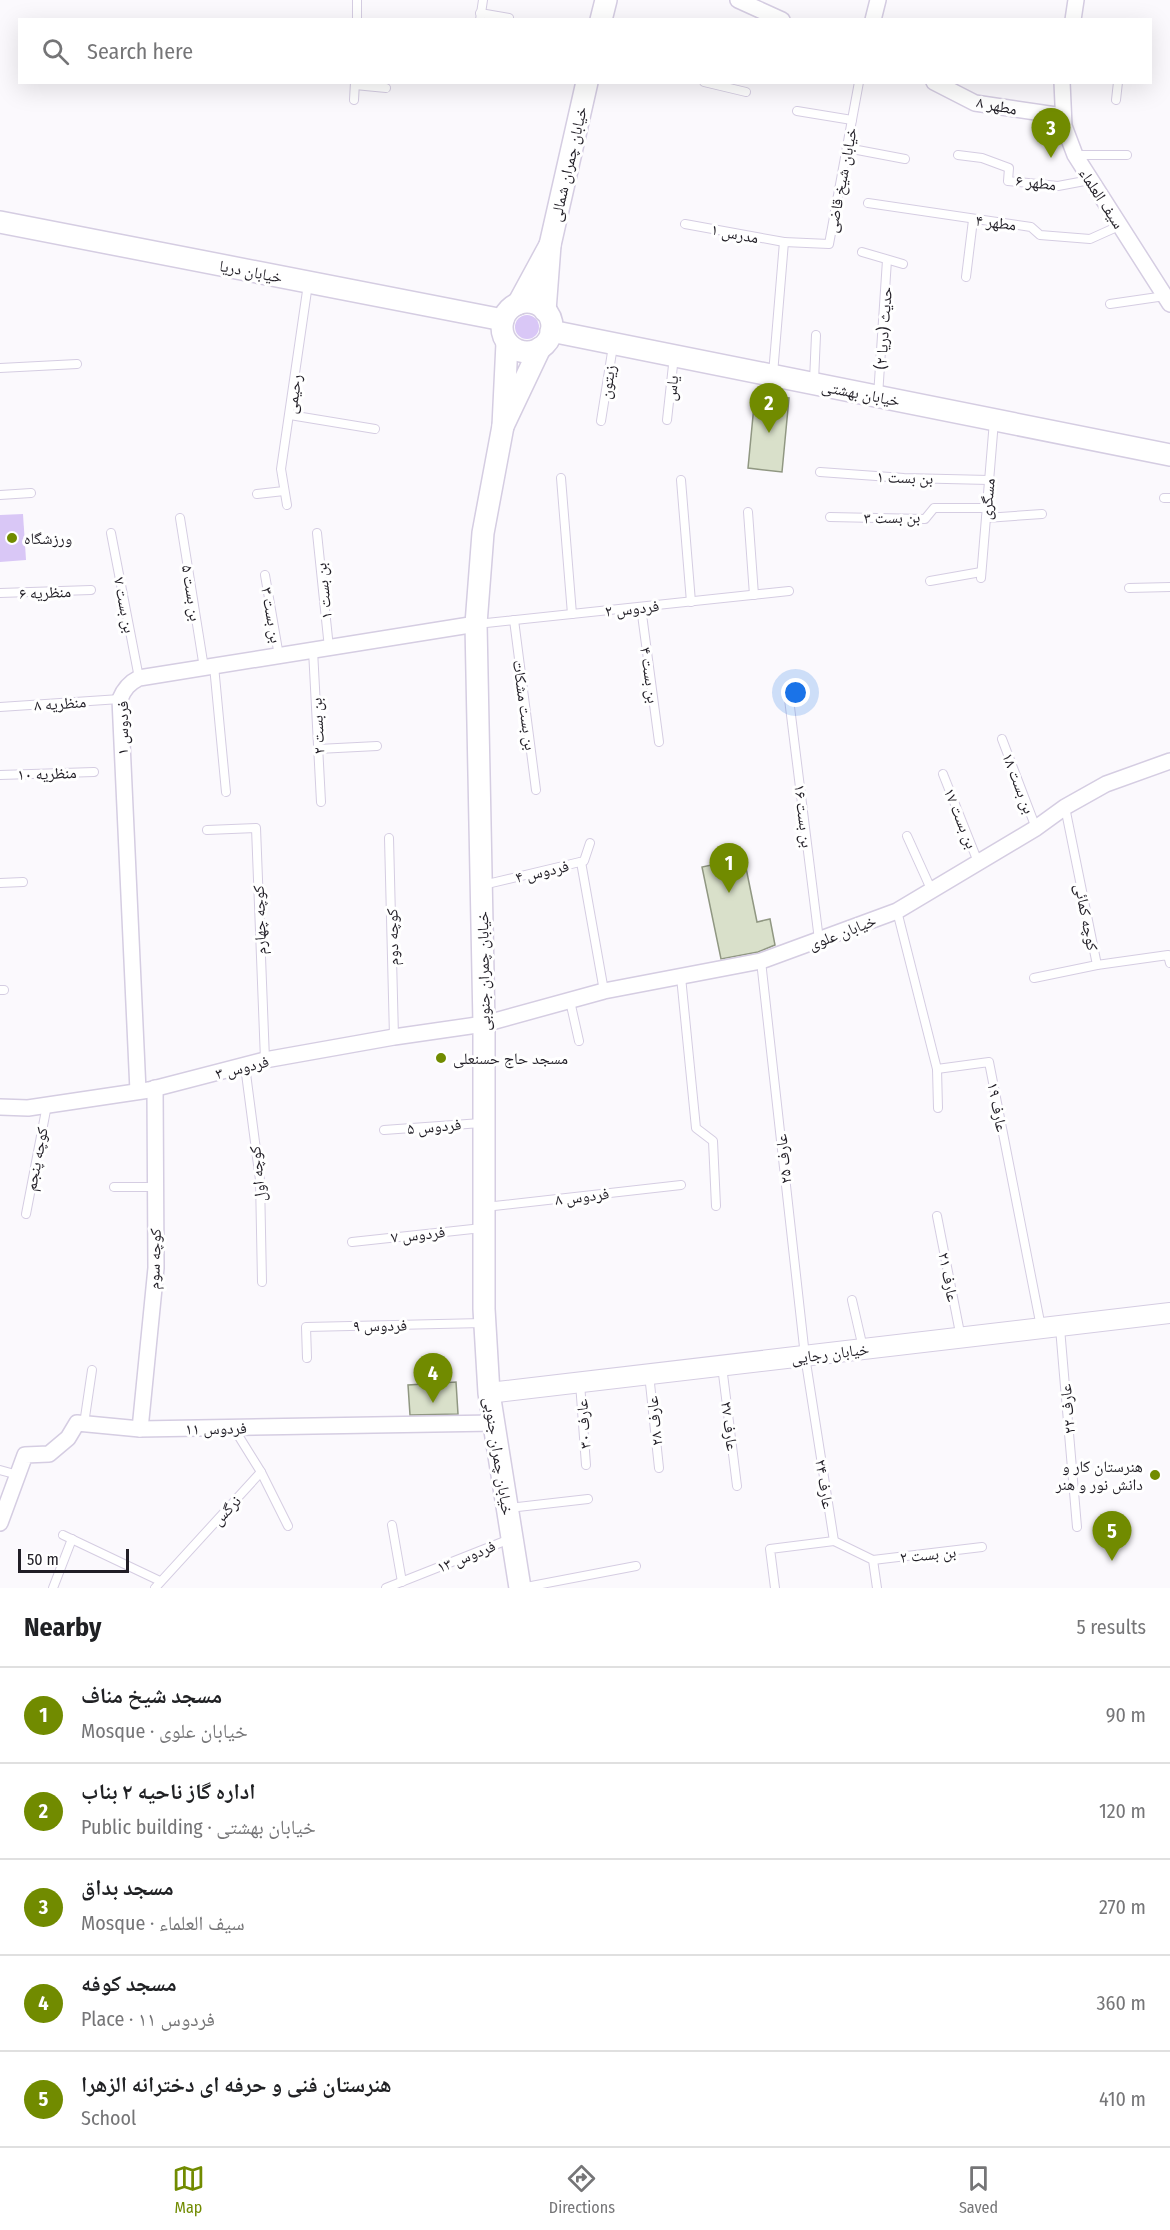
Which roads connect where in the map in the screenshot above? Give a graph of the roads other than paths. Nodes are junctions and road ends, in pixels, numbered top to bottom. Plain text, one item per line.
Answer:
1 (357, 0) edge
2 (483, 0) edge
3 (606, 0) edge
4 (738, 0) edge
5 (878, 0) edge
6 (1076, 0) edge
7 (480, 16) edge
8 (357, 18) edge
9 (509, 18) edge
10 (602, 18) edge
11 (778, 18) edge
12 (874, 18) edge
13 (1073, 18) edge
14 (355, 84) edge
15 (587, 84) edge
16 (712, 84) edge
17 (859, 84) edge
18 (938, 84) edge
19 (1062, 84) edge
20 (1118, 84) edge
21 (387, 88) dead end
22 (746, 92) dead end
23 (354, 100) dead end
24 (1116, 100) dead end
25 (796, 111) dead end
26 (1063, 116) junction
27 (852, 120) junction
28 (847, 148) junction
29 (958, 155) dead end
30 (1075, 155) junction
31 (1127, 155) dead end
32 (905, 159) dead end
33 (1090, 180) junction
34 (868, 203) dead end
35 (973, 220) junction
36 (0, 222) edge
37 (685, 224) dead end
38 (1119, 226) junction
39 (784, 242) junction
40 (550, 245) junction
41 (862, 252) dead end
42 (887, 260) junction
43 (903, 264) dead end
44 (966, 277) dead end
45 (308, 282) junction
46 (1168, 298) edge
47 (518, 304) junction
48 (1110, 304) dead end
49 (545, 311) junction
50 (503, 320) junction
51 (816, 335) dead end
52 (546, 340) junction
53 (507, 343) junction
54 (613, 344) junction
55 (674, 356) junction
56 (77, 364) dead end
57 (0, 368) edge
58 (773, 376) junction
59 (814, 384) junction
60 (878, 397) junction
61 (290, 415) junction
62 (667, 420) dead end
63 (994, 420) junction
64 (601, 421) dead end
65 (503, 426) junction
66 (375, 429) dead end
67 (1170, 455) edge
68 (820, 472) dead end
69 (561, 478) dead end
70 (681, 480) dead end
71 (989, 480) junction
72 (284, 491) junction
73 (32, 493) dead end
74 (257, 494) dead end
75 (0, 495) edge
76 (287, 505) dead end
77 (987, 508) junction
78 (748, 512) dead end
79 (1042, 514) dead end
80 (830, 517) dead end
81 (180, 518) dead end
82 (986, 518) junction
83 (111, 533) dead end
84 (317, 533) dead end
85 (265, 575) dead end
86 (930, 581) dead end
87 (1170, 587) edge
88 (1129, 588) dead end
89 (91, 590) dead end
90 (789, 591) dead end
91 (0, 593) edge
92 (754, 595) junction
93 (691, 602) junction
94 (641, 607) junction
95 (572, 614) junction
96 (514, 620) junction
97 (476, 624) junction
98 (330, 648) junction
99 (313, 650) junction
100 (279, 656) junction
101 (209, 667) junction
102 (139, 678) junction
103 (788, 691) dead end
104 (120, 699) junction
105 (0, 707) edge
106 (1002, 739) dead end
107 (659, 742) dead end
108 (377, 746) dead end
109 (318, 748) junction
110 (1170, 761) edge
111 (94, 772) dead end
112 (943, 774) dead end
113 (0, 775) edge
114 (537, 790) dead end
115 (226, 792) dead end
116 (321, 802) dead end
117 (1065, 807) junction
118 (1036, 828) junction
119 (207, 830) dead end
120 (907, 836) dead end
121 (389, 838) dead end
122 (590, 843) dead end
123 (581, 862) junction
124 (978, 862) junction
125 (23, 882) dead end
126 (0, 883) edge
127 (482, 886) junction
128 (931, 889) junction
129 (897, 911) junction
130 (820, 941) junction
131 (762, 962) junction
132 (1170, 963) edge
133 (1096, 965) junction
134 (681, 977) junction
135 (1034, 978) dead end
136 (604, 991) junction
137 (570, 1001) junction
138 (484, 1024) junction
139 (394, 1037) junction
140 (579, 1041) dead end
141 (265, 1060) junction
142 (245, 1066) junction
143 (938, 1069) junction
144 (155, 1088) junction
145 (138, 1091) junction
146 (47, 1105) junction
147 (0, 1107) edge
148 (938, 1108) dead end
149 (484, 1122) junction
150 (384, 1131) dead end
151 (681, 1185) dead end
152 (114, 1187) dead end
153 (156, 1187) junction
154 (716, 1206) dead end
155 (26, 1214) dead end
156 (937, 1216) dead end
157 (483, 1217) junction
158 (352, 1242) dead end
159 (262, 1282) dead end
160 (852, 1300) dead end
161 (1170, 1313) edge
162 (484, 1323) junction
163 (1051, 1327) junction
164 (961, 1338) junction
165 (863, 1349) junction
166 (805, 1356) junction
167 (307, 1358) dead end
168 (722, 1366) junction
169 (92, 1370) dead end
170 (649, 1374) junction
171 (580, 1382) junction
172 (489, 1393) junction
173 (494, 1423) junction
174 (84, 1424) junction
175 (233, 1427) junction
176 (140, 1429) junction
177 (586, 1465) dead end
178 (659, 1468) dead end
179 (0, 1470) edge
180 (261, 1472) junction
181 (18, 1475) junction
182 (737, 1486) dead end
183 (588, 1498) dead end
184 (507, 1508) junction
185 (0, 1523) edge
186 (392, 1525) dead end
187 (288, 1526) dead end
188 (1077, 1527) dead end
189 (63, 1535) dead end
190 (512, 1538) junction
191 (72, 1539) junction
192 (834, 1541) junction
193 (982, 1547) dead end
194 (873, 1560) junction
195 (636, 1566) dead end
196 (402, 1582) junction
197 (157, 1585) edge
198 (53, 1588) edge
199 (387, 1588) edge
200 (520, 1588) edge
201 (776, 1588) edge
202 (877, 1588) edge

1 - 8 lane
2 - 7 lane
3 - 10 main road
4 - 11 street
5 - 12 street
6 - 13 street
7 - 9 lane
14 - 21 lane
14 - 23 lane
15 - 40 main road, خیابان چمران شمالی
16 - 22 lane
17 - 27 lane, خیابان شیخ قاضی
18 - 26 street, مطهر ۸
19 - 26 street, سیف العلماء
20 - 24 lane
25 - 27 lane
26 - 30 street, سیف العلماء
27 - 28 lane, خیابان شیخ قاضی
28 - 32 lane
28 - 39 lane, خیابان شیخ قاضی
29 - 33 lane, مطهر ۶
30 - 31 lane
30 - 33 street, سیف العلماء
33 - 38 street, سیف العلماء
34 - 35 lane, مطهر ۴
35 - 38 lane, مطهر ۴
35 - 44 lane
36 - 45 main road, خیابان دریا
37 - 39 lane, مدرس ۱
38 - 46 street, سیف العلماء
39 - 58 lane
40 - 47 main road, خیابان چمران شمالی
40 - 49 main road, خیابان چمران شمالی
41 - 42 lane
42 - 43 lane
42 - 60 lane, حدیث (دریا ۲)
45 - 50 main road, خیابان دریا
45 - 61 lane, رحیمی
46 - 48 lane
47 - 49 main road
47 - 50 main road
49 - 52 main road
50 - 53 main road
51 - 59 lane
52 - 53 main road
52 - 54 main road, خیابان بهشتی
52 - 65 main road, خیابان چمران جنوبی
53 - 65 main road, خیابان چمران جنوبی
54 - 55 main road, خیابان بهشتی
54 - 64 lane, زیتون
55 - 58 main road, خیابان بهشتی
55 - 62 lane, یاس
56 - 57 lane
58 - 59 main road, خیابان بهشتی
59 - 60 main road, خیابان بهشتی
60 - 63 main road, خیابان بهشتی
61 - 66 lane
61 - 72 lane, رحیمی
63 - 67 main road, خیابان بهشتی
63 - 71 lane, مسگری
65 - 97 main road, خیابان چمران جنوبی
68 - 71 lane, بن بست ۱
69 - 95 lane
70 - 93 lane
71 - 77 lane, مسگری
72 - 74 lane
72 - 76 lane, رحیمی
73 - 75 lane
77 - 80 lane, بن بست ۳
77 - 82 lane, مسگری
78 - 92 lane
79 - 82 lane
81 - 101 lane, بن بست ۵
82 - 86 lane, مسگری
83 - 102 lane, بن بست ۷
84 - 98 lane, بن بست ۱
85 - 100 lane, بن بست ۳
87 - 88 lane
89 - 91 lane, منظریه ۶
90 - 92 lane, فردوس ۲
92 - 93 lane, فردوس ۲
93 - 94 lane, فردوس ۲
94 - 95 lane, فردوس ۲
94 - 107 lane, بن بست ۴
95 - 96 lane, فردوس ۲
96 - 97 lane, فردوس ۲
96 - 114 lane, بن بست مشکات
97 - 98 street, فردوس ۱
97 - 127 main road, خیابان چمران جنوبی
98 - 99 street, فردوس ۱
99 - 100 street, فردوس ۱
99 - 109 lane, بن بست ۲
100 - 101 street, فردوس ۱
101 - 102 street, فردوس ۱
101 - 115 lane
102 - 104 street, فردوس ۱
103 - 130 lane, بن بست ۱۶
104 - 105 lane, منظریه ۸
104 - 145 street, فردوس ۱
106 - 118 lane, بن بست ۱۸
108 - 109 lane
109 - 116 lane, بن بست ۲
110 - 117 street, خیابان علوی
111 - 113 lane, منظریه ۱۰
112 - 124 lane, بن بست ۱۷
117 - 118 street, خیابان علوی
117 - 133 lane, کوچه کمائی
118 - 124 street, خیابان علوی
119 - 141 lane, کوچه چهارم
120 - 128 lane
121 - 139 lane, کوچه دوم
122 - 123 lane, فردوس ۴
123 - 127 lane, فردوس ۴
123 - 136 lane
124 - 128 street, خیابان علوی
125 - 126 lane
127 - 138 main road, خیابان چمران جنوبی
128 - 129 street, خیابان علوی
129 - 130 street, خیابان علوی
129 - 143 lane
130 - 131 street, خیابان علوی
131 - 134 street, خیابان علوی
131 - 166 lane, عارف ۲۵
132 - 133 lane
133 - 135 lane, کوچه کمائی
134 - 136 street, خیابان علوی
134 - 154 lane
136 - 137 street, خیابان علوی
137 - 138 street, خیابان علوی
137 - 140 lane
138 - 139 street, فردوس ۳
138 - 149 main road, خیابان چمران جنوبی
139 - 141 street, فردوس ۳
141 - 142 street, فردوس ۳
142 - 144 street, فردوس ۳
142 - 159 lane, کوچه اول
143 - 148 lane
143 - 163 lane, عارف ۱۹
144 - 145 street, فردوس ۳
144 - 153 street, کوچه سوم
145 - 146 street, فردوس ۳
146 - 147 street, فردوس ۳
146 - 155 lane, کوچه پنجم
149 - 150 lane, فردوس ۵
149 - 157 main road, خیابان چمران جنوبی
151 - 157 lane, فردوس ۸
152 - 153 lane
153 - 176 street, کوچه سوم
156 - 164 lane, عارف ۲۱
157 - 158 lane, فردوس ۷
157 - 162 main road, خیابان چمران جنوبی
160 - 165 lane
161 - 163 street, خیابان رجایی
162 - 167 lane, فردوس ۹
162 - 172 main road, خیابان چمران جنوبی
163 - 164 street, خیابان رجایی
163 - 188 lane, عارف ۲۲
164 - 165 street, خیابان رجایی
165 - 166 street, خیابان رجایی
166 - 168 street, خیابان رجایی
166 - 192 lane, عارف ۲۴
168 - 170 street, خیابان رجایی
168 - 182 lane, عارف ۲۷
169 - 174 lane
170 - 171 street, خیابان رجایی
170 - 178 lane, عارف ۲۸
171 - 172 street, خیابان رجایی
171 - 177 lane, عارف ۳۰
172 - 173 main road, خیابان چمران جنوبی
173 - 175 street, فردوس ۱۱
173 - 184 main road, خیابان چمران جنوبی
174 - 176 street, فردوس ۱۱
174 - 181 street
175 - 176 street, فردوس ۱۱
175 - 180 lane
179 - 181 lane
180 - 187 lane
180 - 197 lane, نرگس
181 - 185 street
183 - 184 lane
184 - 190 main road, خیابان چمران جنوبی
186 - 196 lane
189 - 191 lane
190 - 196 lane, فردوس ۱۳
190 - 200 main road, خیابان چمران جنوبی
191 - 197 lane
191 - 198 lane
192 - 194 lane
192 - 201 lane
193 - 194 lane, بن بست ۲
194 - 202 lane
195 - 200 lane
196 - 199 lane, فردوس ۱۳

